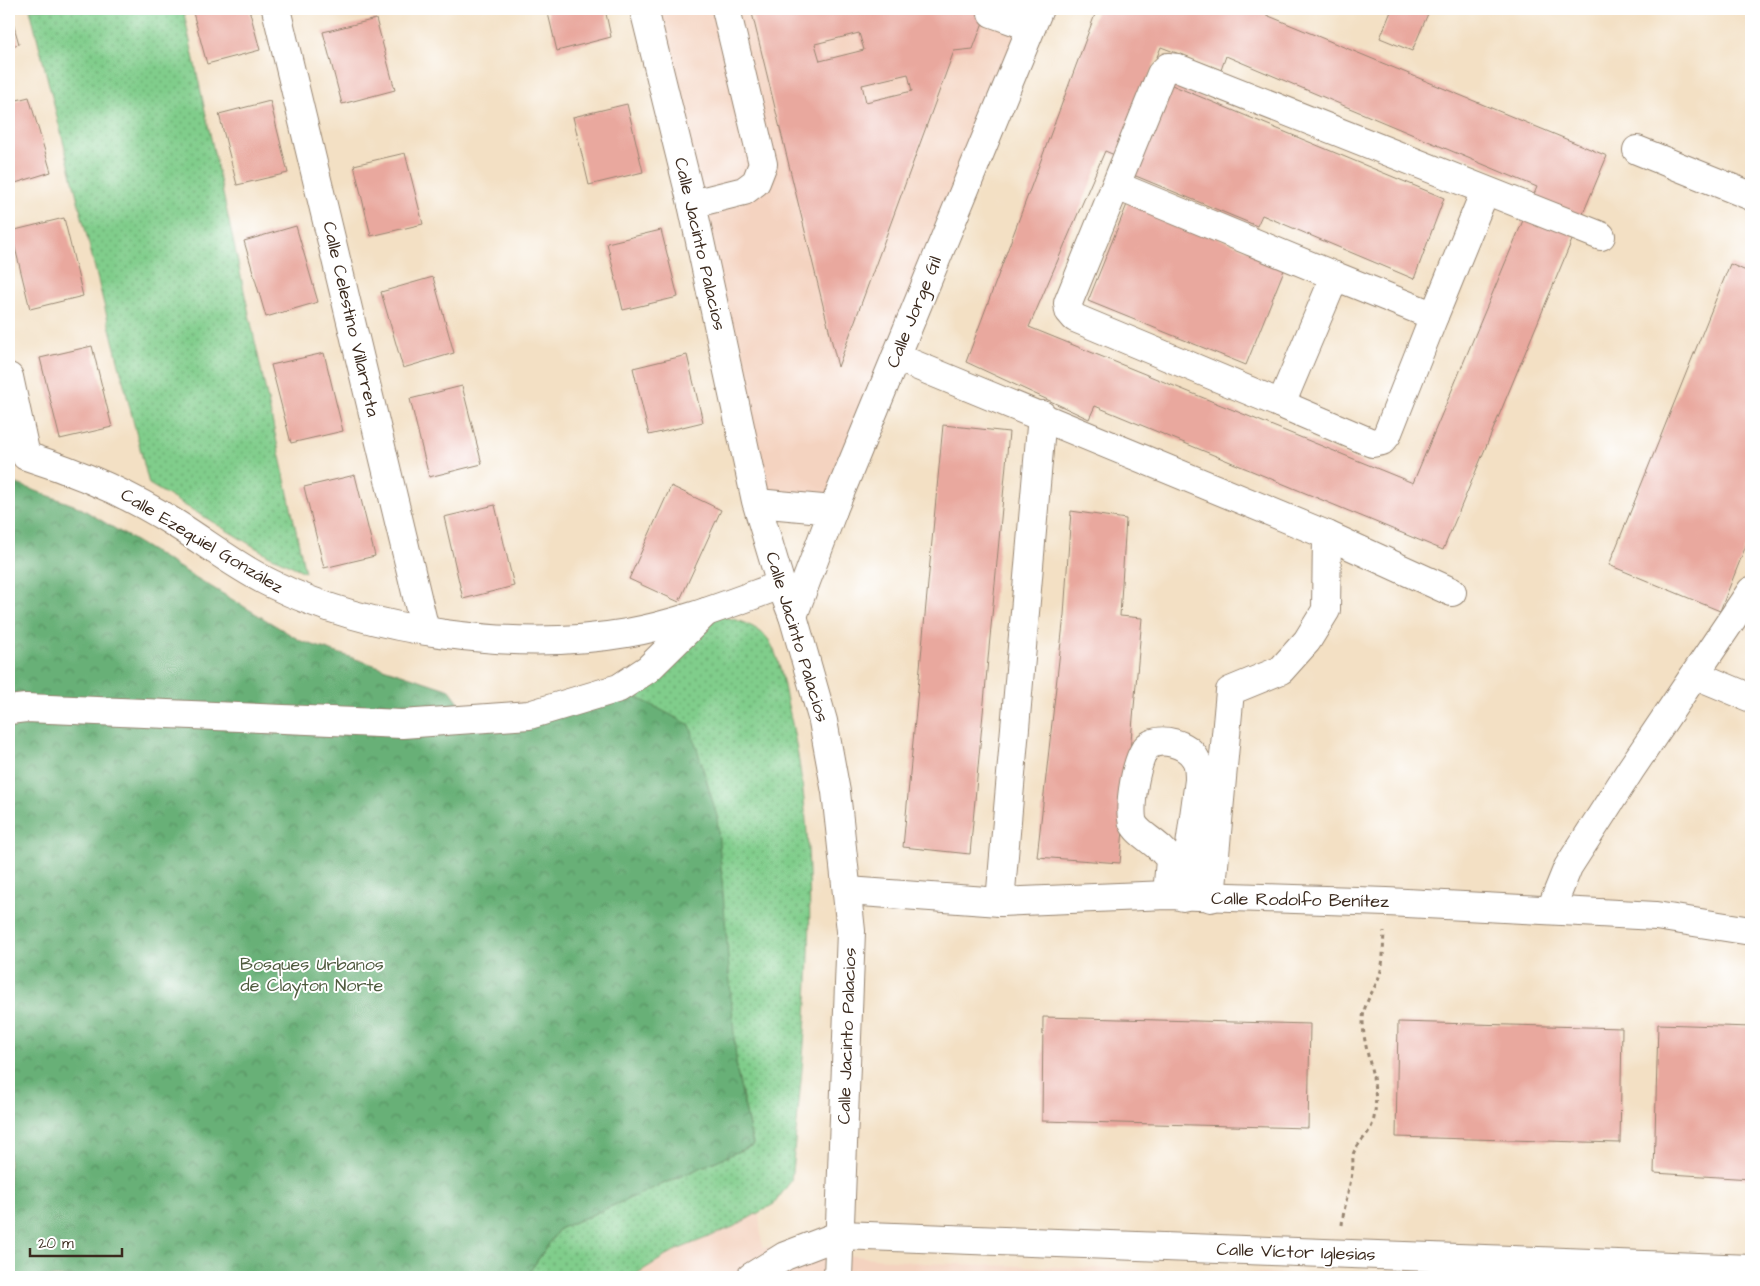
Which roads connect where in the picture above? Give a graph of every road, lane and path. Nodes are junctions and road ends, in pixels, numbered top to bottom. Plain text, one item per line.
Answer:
1 (276, 9) edge
2 (644, 9) edge
3 (726, 9) edge
4 (992, 13) dead end
5 (1035, 18) edge
6 (1637, 150) dead end
7 (1117, 186) junction
8 (1485, 191) junction
9 (1751, 196) edge
10 (692, 204) junction
11 (1601, 236) dead end
12 (1336, 276) junction
13 (1434, 316) junction
14 (896, 357) junction
15 (9, 377) edge
16 (1281, 404) junction
17 (1042, 415) junction
18 (757, 503) junction
19 (833, 510) junction
20 (1327, 535) junction
21 (781, 586) junction
22 (1751, 591) edge
23 (1452, 592) dead end
24 (706, 612) junction
25 (794, 616) junction
26 (425, 630) junction
27 (1696, 675) junction
28 (1751, 698) edge
29 (9, 710) edge
30 (848, 892) junction
31 (1175, 896) junction
32 (1211, 898) junction
33 (1000, 902) junction
34 (1387, 902) junction
35 (1551, 909) junction
36 (1751, 931) edge
37 (840, 1235) junction
38 (1339, 1254) junction
39 (1751, 1269) edge
40 (750, 1277) edge
41 (838, 1277) edge

1 - 26 street, Calle Celestino Villarreta
2 - 10 street, Calle Jacinto Palacios
3 - 10 street
4 - 5 street
5 - 14 street, Calle Jorge Gil
6 - 9 street
7 - 8 street
7 - 12 street
7 - 16 street
8 - 11 street
8 - 13 street
10 - 18 street, Calle Jacinto Palacios
12 - 13 street
12 - 16 street
13 - 16 street
14 - 17 street
14 - 19 street, Calle Jorge Gil
15 - 26 street, Calle Ezequiel González
17 - 20 street
17 - 33 street
18 - 19 street
18 - 21 street, Calle Jacinto Palacios
19 - 25 street, Calle Jorge Gil
20 - 23 street
20 - 32 street
21 - 24 street, Calle Ezequiel González
21 - 25 street, Calle Jacinto Palacios
22 - 27 street
24 - 26 street, Calle Ezequiel González
24 - 29 street
25 - 30 street, Calle Jacinto Palacios
27 - 28 street
27 - 35 street
30 - 33 street, Calle Rodolfo Benítez
30 - 37 street, Calle Jacinto Palacios
31 - 31 street
31 - 32 street, Calle Rodolfo Benítez
31 - 33 street, Calle Rodolfo Benítez
32 - 34 street, Calle Rodolfo Benítez
34 - 35 street, Calle Rodolfo Benítez
34 - 38 path
35 - 36 street, Calle Rodolfo Benítez
37 - 38 street, Calle Víctor Iglesias
37 - 40 street
37 - 41 street, Calle Jacinto Palacios
38 - 39 street, Calle Víctor Iglesias

